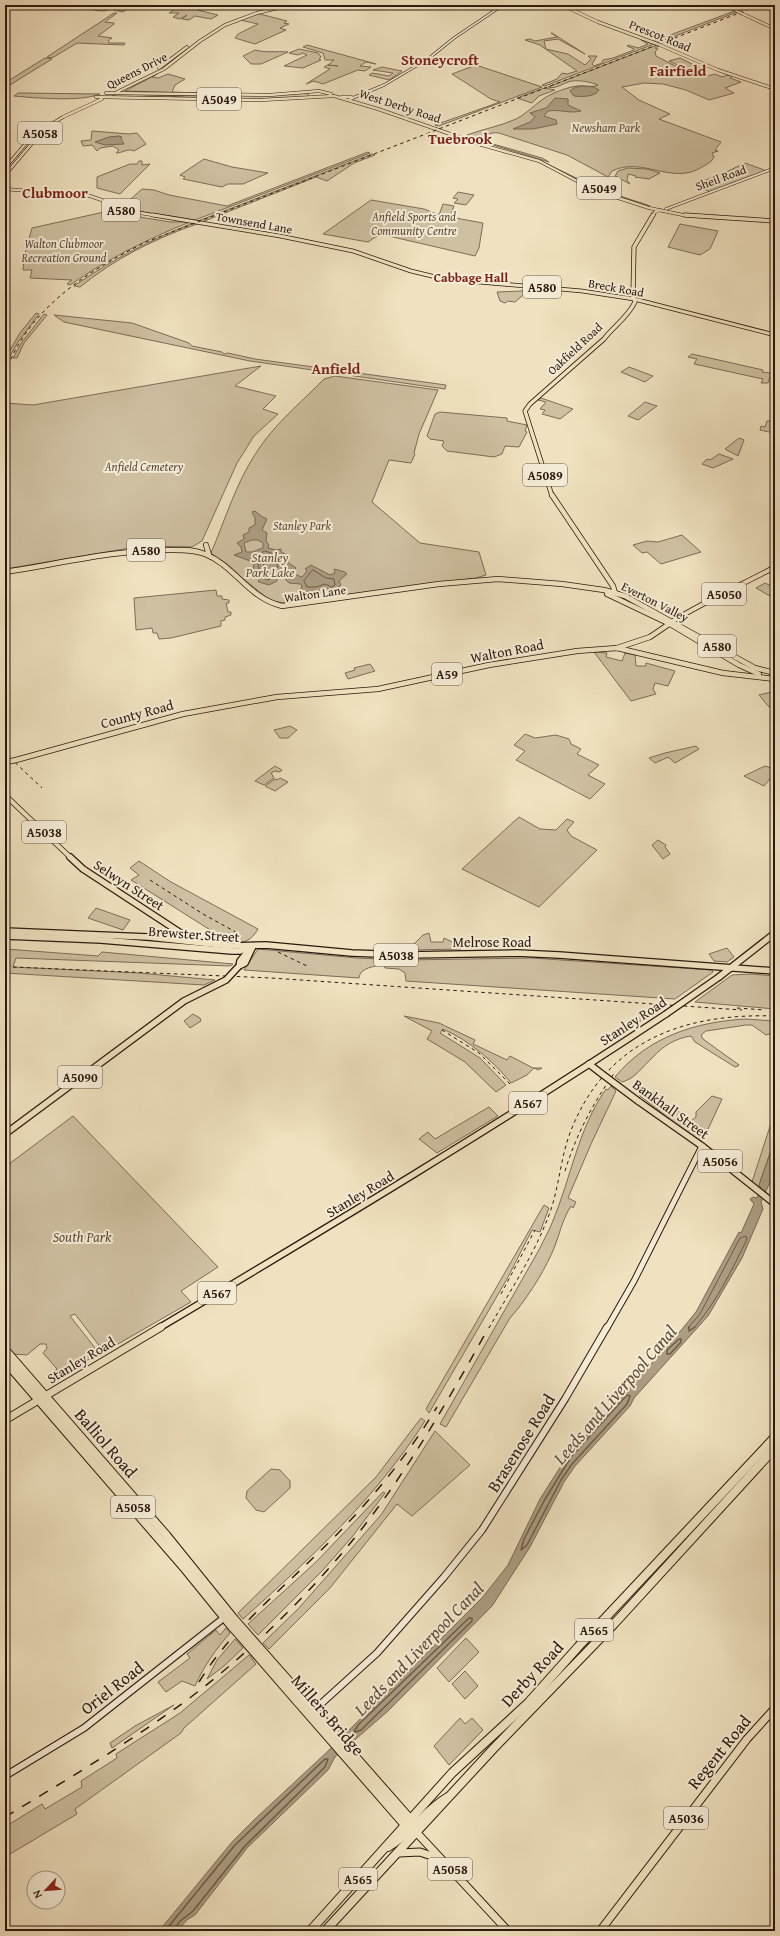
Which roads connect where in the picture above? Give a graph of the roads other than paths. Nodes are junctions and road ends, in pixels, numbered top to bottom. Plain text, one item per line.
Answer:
1 (284, 5) edge
2 (290, 5) edge
3 (503, 5) edge
4 (562, 5) edge
5 (727, 5) edge
6 (215, 28) junction
7 (220, 28) junction
8 (775, 28) edge
9 (123, 89) junction
10 (775, 89) edge
11 (311, 92) junction
12 (324, 92) junction
13 (111, 93) junction
14 (127, 93) junction
15 (324, 96) junction
16 (99, 97) junction
17 (316, 97) junction
18 (342, 97) junction
19 (355, 97) junction
20 (349, 100) junction
21 (457, 136) junction
22 (462, 136) junction
23 (536, 159) junction
24 (5, 168) edge
25 (775, 168) edge
26 (5, 175) edge
27 (5, 190) edge
28 (662, 210) junction
29 (775, 220) edge
30 (450, 280) joint
31 (634, 299) junction
32 (775, 335) edge
33 (190, 550) junction
34 (209, 555) junction
35 (775, 567) edge
36 (5, 572) edge
37 (573, 587) junction
38 (618, 595) junction
39 (671, 623) junction
40 (626, 644) junction
41 (617, 648) junction
42 (627, 651) junction
43 (739, 665) junction
44 (746, 668) joint
45 (716, 671) junction
46 (733, 671) junction
47 (754, 672) junction
48 (762, 672) junction
49 (775, 673) edge
50 (750, 676) junction
51 (775, 678) edge
52 (277, 697) joint
53 (6, 762) edge
54 (5, 795) edge
55 (5, 931) edge
56 (775, 933) edge
57 (182, 935) junction
58 (5, 936) edge
59 (178, 940) junction
60 (194, 942) junction
61 (253, 946) junction
62 (232, 951) junction
63 (742, 959) junction
64 (239, 964) junction
65 (714, 966) junction
66 (731, 968) junction
67 (746, 968) junction
68 (775, 971) edge
69 (719, 977) junction
70 (589, 1064) junction
71 (5, 1134) edge
72 (702, 1146) junction
73 (775, 1204) edge
74 (5, 1350) edge
75 (5, 1361) edge
76 (41, 1398) junction
77 (5, 1420) edge
78 (775, 1437) edge
79 (775, 1448) edge
80 (229, 1618) junction
81 (775, 1708) edge
82 (314, 1716) junction
83 (5, 1776) edge
84 (411, 1826) junction
85 (399, 1853) junction
86 (443, 1861) junction
87 (310, 1931) edge
88 (325, 1931) edge
89 (508, 1931) edge
90 (600, 1931) edge

1 - 6 highway, Queens Drive / A5058
2 - 7 highway, Queens Drive / A5058
3 - 19 main road
4 - 10 main road, Prescot Road, bridge
5 - 8 highway, bridge
6 - 7 highway
6 - 13 highway, Queens Drive / A5058
7 - 9 highway, Queens Drive / A5058
9 - 13 highway, Queens Drive / A5058
9 - 14 highway
11 - 12 highway, A5049
11 - 14 highway, A5049
11 - 17 highway
12 - 15 highway
12 - 18 highway, West Derby Road / A5049
13 - 14 highway, A5049
13 - 16 highway, Queens Drive / A5058
15 - 17 highway, A5049
15 - 20 highway, West Derby Road / A5049
16 - 17 highway, A5049
16 - 24 highway, Queens Drive / A5058
16 - 26 highway, Queens Drive / A5058
18 - 19 main road
18 - 20 highway, West Derby Road / A5049
19 - 20 main road
20 - 21 highway, West Derby Road / A5049
20 - 22 highway, West Derby Road / A5049
21 - 22 highway
21 - 23 highway, West Derby Road / A5049
22 - 23 highway, West Derby Road / A5049
23 - 28 highway, A5049
25 - 28 main road, Sheil Road
27 - 30 main road, Townsend Lane / A580
28 - 29 highway, A5049
28 - 31 highway, A5089
30 - 31 main road, Breck Road / A580
31 - 32 main road, Breck Road / A580
31 - 38 highway, Oakfield Road / A5089
33 - 34 highway, Walton Lane / A580
33 - 34 highway
33 - 36 highway, Walton Lane / A580
34 - 37 highway, Walton Lane / A580
35 - 39 main road, A5050
36 - 37 highway, Walton Lane / A580
37 - 38 highway, Everton Valley / A580
38 - 39 highway, Everton Valley / A580
38 - 39 highway, Everton Valley / A580
39 - 40 highway, A5050
39 - 43 highway, Everton Valley / A580
39 - 48 highway, Everton Valley / A580
40 - 41 highway, A5050
40 - 42 highway
41 - 42 highway, Walton Road / A59
41 - 52 highway, Walton Road / A59
42 - 45 highway, Walton Road / A59
43 - 44 highway, Everton Valley / A580
43 - 46 highway
44 - 47 highway, A59
45 - 46 highway, Walton Road / A59
45 - 50 highway, Walton Road / A59
46 - 47 highway, Walton Road / A59
47 - 48 highway, A59
48 - 49 highway, A59
48 - 50 highway
48 - 51 highway, A59
50 - 51 highway, Walton Road / A59
52 - 53 highway, County Road / A59, bridge
54 - 57 main road, Selwyn Street / A5038
55 - 59 main road, Brewster Street / A5038
56 - 63 main road, Stanley Road / A567
57 - 59 main road
57 - 60 main road, Selwyn Street / A5038
58 - 62 main road, Brewster Street / A5038
59 - 60 main road, Brewster Street / A5038
60 - 61 main road, Brewster Street / A5038
61 - 62 main road, Brewster Street / A5038
61 - 64 main road
61 - 65 main road, Melrose Road / A5038
62 - 64 main road
63 - 66 main road, Stanley Road / A567
63 - 67 main road
64 - 71 main road, A5090, bridge
65 - 66 main road, Melrose Road / A5038
65 - 69 main road
66 - 67 main road, A5038
66 - 69 main road, Stanley Road / A567
67 - 68 main road, A5038
69 - 70 main road, Stanley Road / A567, bridge
70 - 72 main road, Bankhall Street / A5056, bridge
70 - 76 main road, Stanley Road / A567
72 - 73 main road, Bankhall Street / A5056
72 - 82 main road, Brasenose Road
74 - 76 highway, Balliol Road / A5058
75 - 76 highway, Balliol Road / A5058
76 - 77 main road, Stanley Road / A567
76 - 80 highway, Balliol Road / A5058
78 - 84 highway, Derby Road / A565
79 - 84 highway, Derby Road / A565
80 - 82 highway, Millers Bridge / A5058, bridge
80 - 83 main road, Oriel Road
81 - 90 main road, Regent Road / A5036
82 - 84 highway, Millers Bridge / A5058
84 - 85 highway, Derby Road / A565
84 - 86 main road, Millers Bridge / A5058
84 - 87 highway, Derby Road / A565
85 - 86 main road
85 - 88 highway, Derby Road / A565
86 - 89 main road, Millers Bridge / A5058

